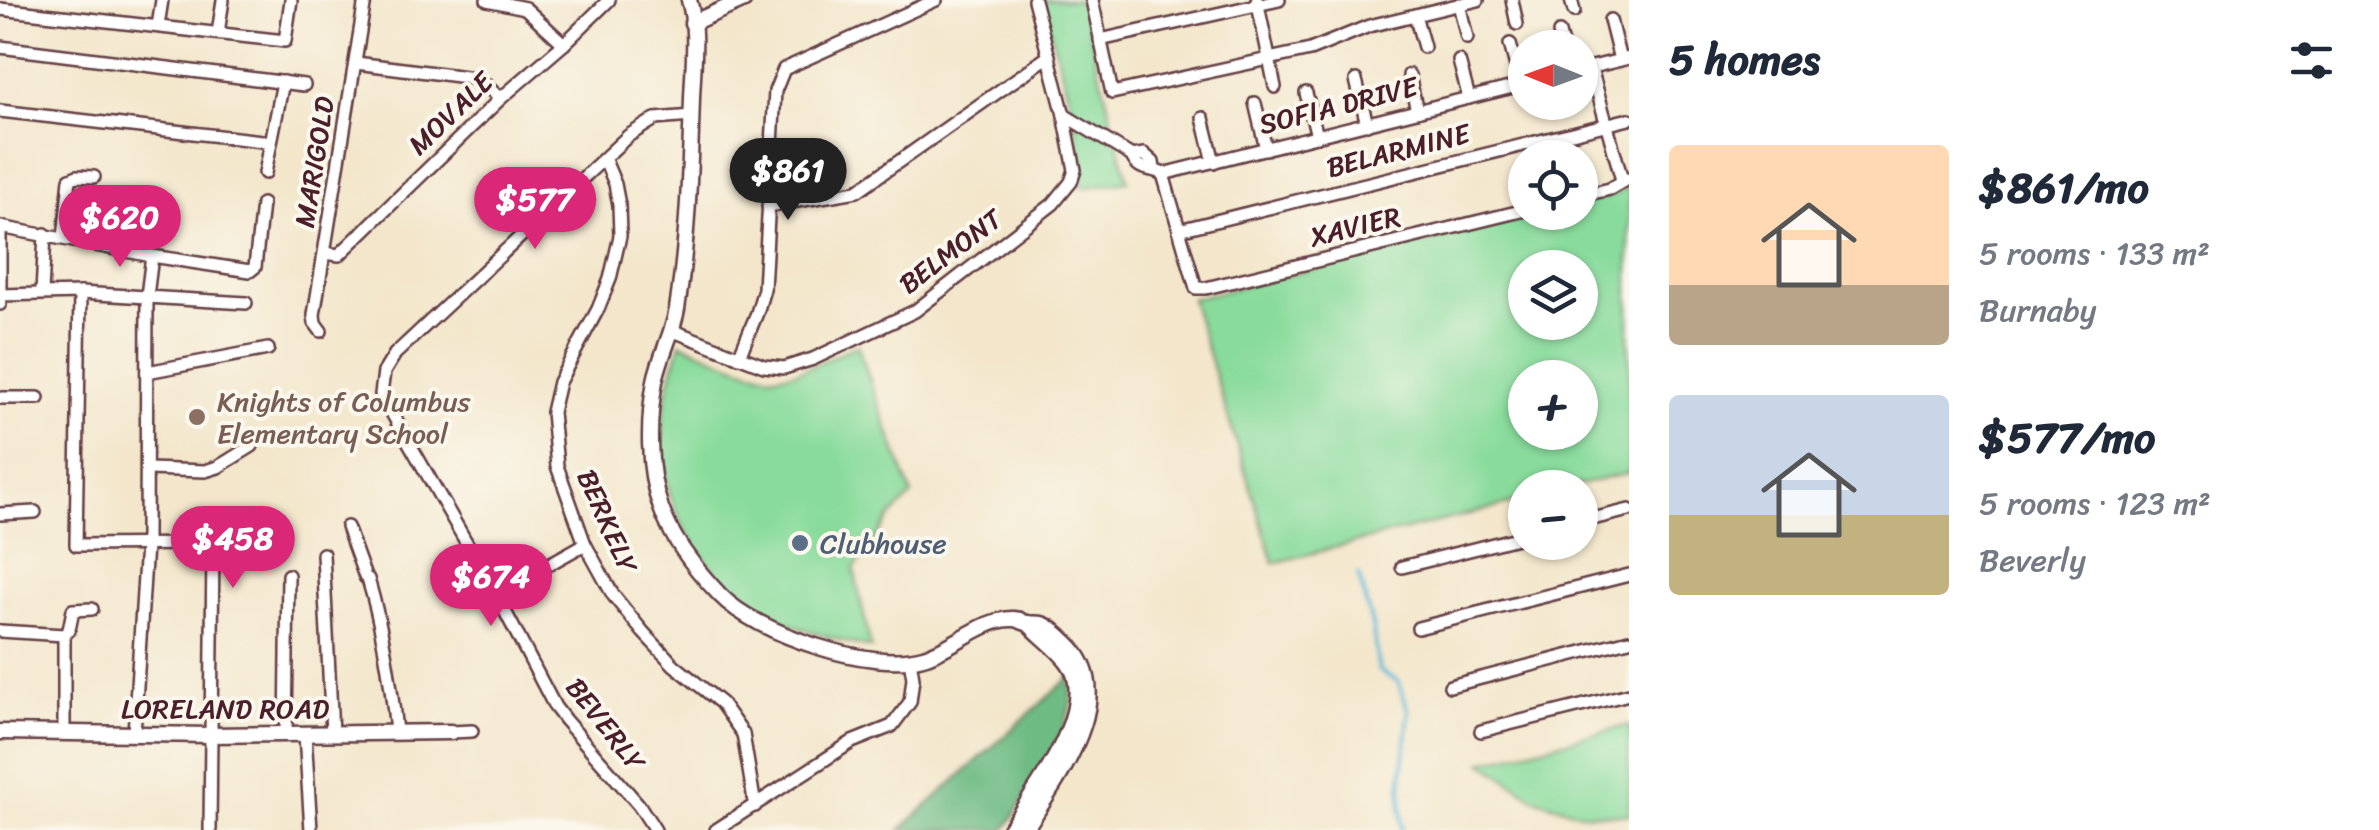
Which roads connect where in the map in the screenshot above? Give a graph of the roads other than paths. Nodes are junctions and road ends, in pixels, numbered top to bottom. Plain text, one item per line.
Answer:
1 (162, 0) edge
2 (224, 0) edge
3 (290, 0) edge
4 (365, 0) edge
5 (487, 0) edge
6 (609, 0) edge
7 (689, 0) edge
8 (744, 0) edge
9 (936, 0) edge
10 (1034, 0) edge
11 (1092, 0) edge
12 (1280, 0) edge
13 (1478, 0) edge
14 (1512, 0) edge
15 (1258, 2) edge
16 (1460, 4) junction
17 (0, 9) edge
18 (1416, 14) junction
19 (1610, 20) dead end
20 (692, 23) junction
21 (1516, 24) dead end
22 (158, 26) junction
23 (218, 33) junction
24 (1468, 38) dead end
25 (1100, 40) junction
26 (564, 44) junction
27 (0, 47) edge
28 (1424, 47) dead end
29 (1049, 56) junction
30 (1269, 58) junction
31 (1624, 59) edge
32 (1459, 61) dead end
33 (356, 62) junction
34 (1598, 66) edge
35 (1409, 75) dead end
36 (1356, 80) dead end
37 (282, 82) junction
38 (304, 85) dead end
39 (1275, 87) dead end
40 (1508, 89) edge
41 (1306, 93) dead end
42 (500, 98) junction
43 (1468, 98) junction
44 (1255, 103) dead end
45 (1598, 103) edge
46 (0, 110) edge
47 (1417, 111) junction
48 (1064, 115) junction
49 (692, 116) junction
50 (1203, 118) dead end
51 (1629, 119) edge
52 (1367, 124) junction
53 (1606, 124) junction
54 (1317, 136) junction
55 (271, 142) junction
56 (1266, 149) junction
57 (605, 160) junction
58 (1214, 162) junction
59 (1158, 172) junction
60 (265, 173) dead end
61 (94, 176) dead end
62 (1626, 179) edge
63 (1598, 192) edge
64 (262, 204) dead end
65 (768, 206) junction
66 (1508, 214) edge
67 (0, 227) edge
68 (1180, 230) junction
69 (44, 234) junction
70 (64, 238) junction
71 (325, 253) junction
72 (152, 256) junction
73 (42, 293) junction
74 (80, 293) junction
75 (0, 295) edge
76 (147, 296) junction
77 (246, 303) dead end
78 (0, 304) edge
79 (320, 330) dead end
80 (672, 330) junction
81 (268, 349) dead end
82 (739, 356) junction
83 (148, 372) junction
84 (0, 398) edge
85 (38, 398) dead end
86 (252, 446) dead end
87 (148, 469) junction
88 (1629, 510) edge
89 (35, 512) dead end
90 (0, 514) edge
91 (1598, 518) edge
92 (346, 527) dead end
93 (1508, 540) edge
94 (584, 544) junction
95 (146, 545) junction
96 (323, 554) dead end
97 (1402, 567) dead end
98 (288, 575) dead end
99 (1629, 575) edge
100 (496, 594) junction
101 (92, 609) dead end
102 (1028, 623) junction
103 (1418, 628) dead end
104 (0, 631) edge
105 (64, 635) junction
106 (1629, 640) edge
107 (910, 660) junction
108 (1450, 686) dead end
109 (1629, 694) edge
110 (472, 730) dead end
111 (1482, 731) dead end
112 (0, 732) edge
113 (64, 732) junction
114 (396, 732) junction
115 (450, 732) joint
116 (134, 733) junction
117 (332, 733) junction
118 (286, 734) junction
119 (304, 734) junction
120 (211, 735) junction
121 (755, 806) junction
122 (210, 830) edge
123 (311, 830) edge
124 (655, 830) edge
125 (716, 830) edge
126 (1009, 830) edge
127 (1025, 830) edge

1 - 22 street
2 - 23 street
3 - 23 street
4 - 33 street, MARIGOLD
5 - 26 street
6 - 26 street, MOVALE
7 - 20 street
8 - 20 street
9 - 65 street
10 - 29 street, BELMONT
11 - 25 street
12 - 15 street
13 - 16 street
14 - 21 street
15 - 25 street
15 - 30 street
16 - 18 street
16 - 24 street
17 - 22 street
18 - 28 street
18 - 30 street
19 - 31 street
20 - 49 street
22 - 23 street
25 - 30 street
26 - 42 street, MOVALE
27 - 37 street
29 - 48 street, BELMONT
29 - 65 street
30 - 39 street
31 - 34 street
32 - 43 street
33 - 42 street
33 - 71 street, MARIGOLD
35 - 47 street
36 - 52 street
37 - 38 street
37 - 55 street
40 - 43 street, SOFIA DRIVE
41 - 54 street
42 - 71 street, MOVALE
43 - 47 street, SOFIA DRIVE
44 - 56 street
45 - 53 street
46 - 55 street
47 - 52 street, SOFIA DRIVE
48 - 59 street
48 - 82 street, BELMONT
49 - 57 street, BEVERLY
49 - 80 street
50 - 58 street
51 - 53 street, BELARMINE
52 - 54 street, SOFIA DRIVE
53 - 62 street
53 - 68 street, BELARMINE
54 - 56 street, SOFIA DRIVE
55 - 60 street
56 - 58 street, SOFIA DRIVE
57 - 94 street, BERKELY
57 - 100 street, BEVERLY
58 - 59 street, SOFIA DRIVE
59 - 68 street
61 - 70 street
62 - 63 street
64 - 72 street
65 - 82 street
66 - 68 street, XAVIER
67 - 69 street
67 - 75 street
69 - 70 street
69 - 73 street
70 - 72 street
71 - 79 street, MARIGOLD
72 - 76 street
73 - 74 street
73 - 75 street
74 - 76 street
74 - 95 street
75 - 78 street
76 - 77 street
76 - 83 street
80 - 82 street, BELMONT
80 - 107 street
81 - 83 street
83 - 87 street
84 - 85 street
86 - 87 street
87 - 95 street
88 - 91 street
89 - 90 street
92 - 114 street
93 - 97 street
94 - 100 street
94 - 121 street, BERKELY
95 - 116 street
95 - 120 street
96 - 117 street
98 - 118 street
99 - 103 street
100 - 124 street, BEVERLY
101 - 105 street
102 - 107 street
102 - 126 street
102 - 127 street
104 - 105 street
105 - 113 street
106 - 108 street
107 - 121 street
109 - 111 street
110 - 115 street
112 - 113 street, LORELAND ROAD
113 - 116 street, LORELAND ROAD
114 - 115 street, LORELAND ROAD
114 - 117 street, LORELAND ROAD
116 - 120 street, LORELAND ROAD
117 - 119 street, LORELAND ROAD
118 - 119 street, LORELAND ROAD
118 - 120 street, LORELAND ROAD
119 - 123 street
120 - 122 street
121 - 125 street

